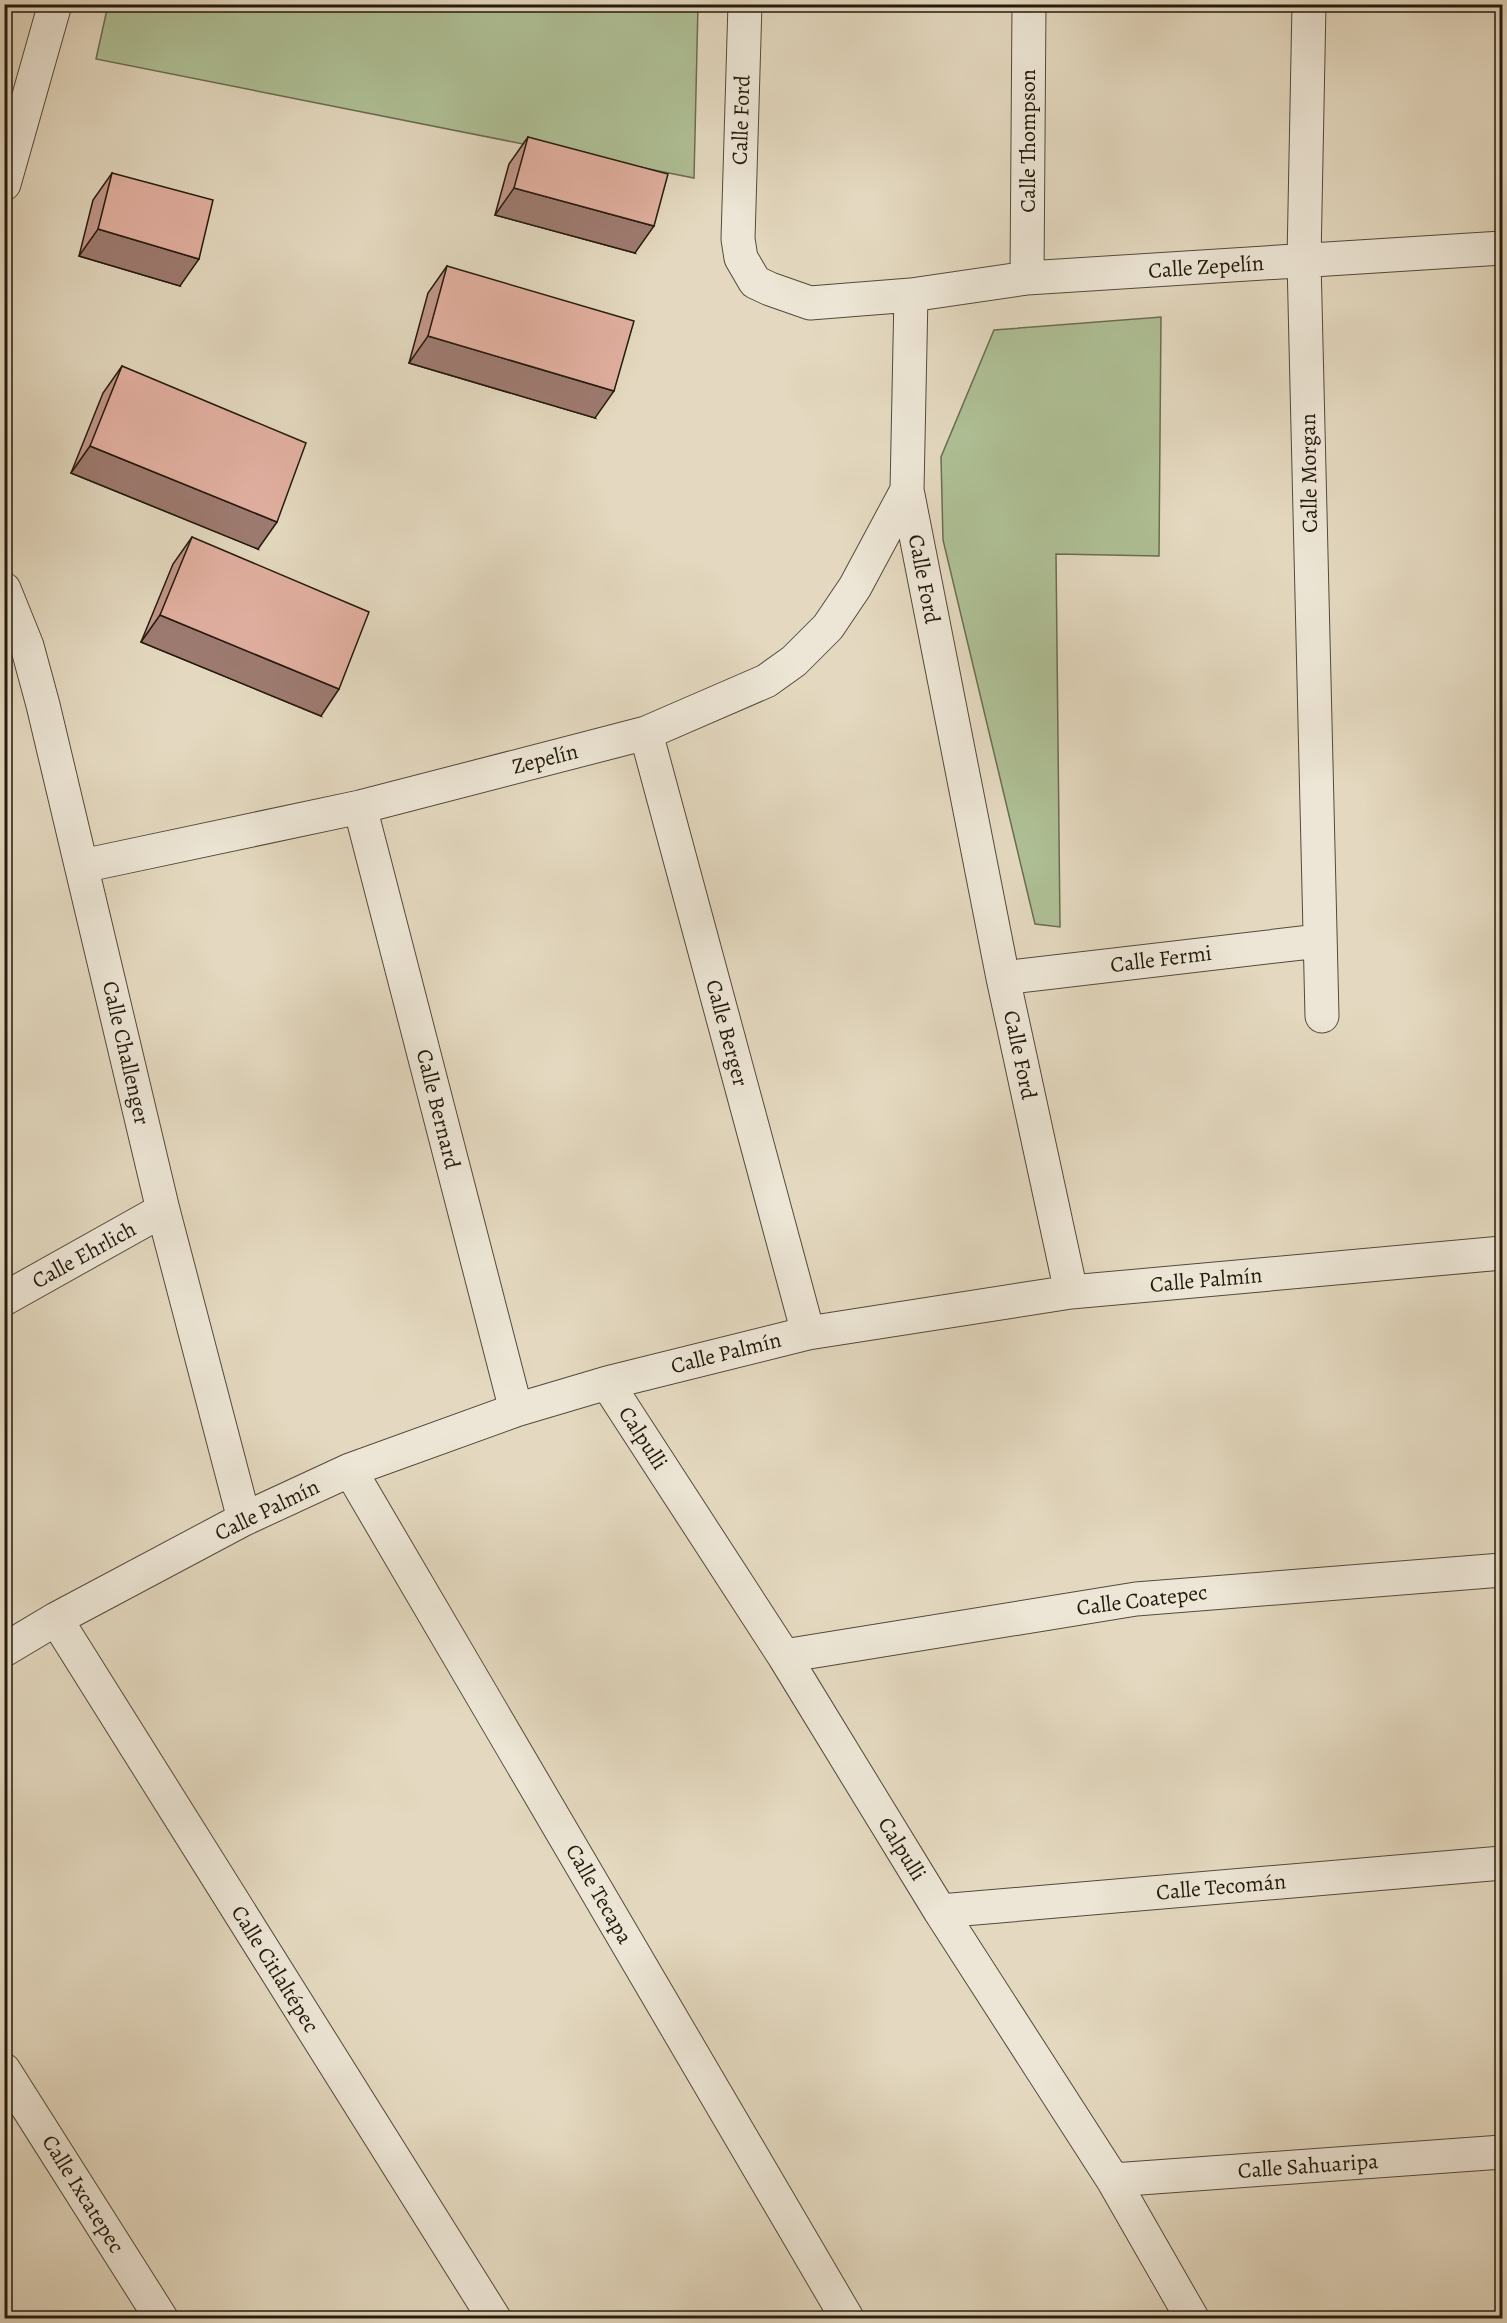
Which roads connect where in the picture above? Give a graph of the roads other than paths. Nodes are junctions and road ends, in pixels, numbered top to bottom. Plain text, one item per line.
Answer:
1 (55, 4) edge
2 (745, 4) edge
3 (1029, 4) edge
4 (1309, 4) edge
5 (4, 184) edge
6 (1503, 248) edge
7 (1304, 260) junction
8 (1027, 278) junction
9 (911, 295) junction
10 (907, 490) junction
11 (6, 594) edge
12 (646, 734) junction
13 (360, 807) junction
14 (82, 866) junction
15 (1319, 941) junction
16 (1003, 978) junction
17 (1322, 1016) dead end
18 (163, 1210) junction
19 (1503, 1253) edge
20 (1071, 1292) junction
21 (4, 1299) edge
22 (808, 1333) junction
23 (607, 1383) junction
24 (516, 1410) junction
25 (350, 1470) junction
26 (244, 1519) junction
27 (1503, 1570) edge
28 (56, 1619) junction
29 (4, 1650) edge
30 (784, 1656) junction
31 (1503, 1863) edge
32 (940, 1911) junction
33 (4, 2070) edge
34 (1503, 2152) edge
35 (1113, 2180) junction
36 (161, 2319) edge
37 (494, 2319) edge
38 (847, 2319) edge
39 (1192, 2319) edge

1 - 5 street
2 - 9 street, Calle Ford
3 - 8 street, Calle Thompson
4 - 7 street, Calle Morgan
6 - 7 street, Calle Zepelín
7 - 8 street, Calle Zepelín
7 - 15 street, Calle Morgan
8 - 9 street, Calle Zepelín
9 - 10 street, Calle Ford
10 - 12 street, Zepelín
10 - 16 street, Calle Ford
11 - 14 street, Calle Challenger
12 - 13 street, Zepelín
12 - 22 street, Calle Berger
13 - 14 street, Zepelín
13 - 24 street, Calle Bernard
14 - 18 street, Calle Challenger
15 - 16 street, Calle Fermi
15 - 17 street, Calle Morgan
16 - 20 street, Calle Ford
18 - 21 street, Calle Ehrlich
18 - 26 street, Calle Challenger
19 - 20 street, Calle Palmín
20 - 22 street, Calle Palmín
22 - 23 street, Calle Palmín
23 - 24 street, Calle Palmín
23 - 30 street, Calpulli
24 - 25 street, Calle Palmín
25 - 26 street, Calle Palmín
25 - 38 street, Calle Tecapa
26 - 28 street, Calle Palmín
27 - 30 street, Calle Coatepec
28 - 29 street, Calle Palmín
28 - 37 street, Calle Citlaltépec
30 - 32 street, Calpulli
31 - 32 street, Calle Tecomán
32 - 35 street, Calpulli
33 - 36 street, Calle Ixcatepec
34 - 35 street, Calle Sahuaripa
35 - 39 street, Calpulli

